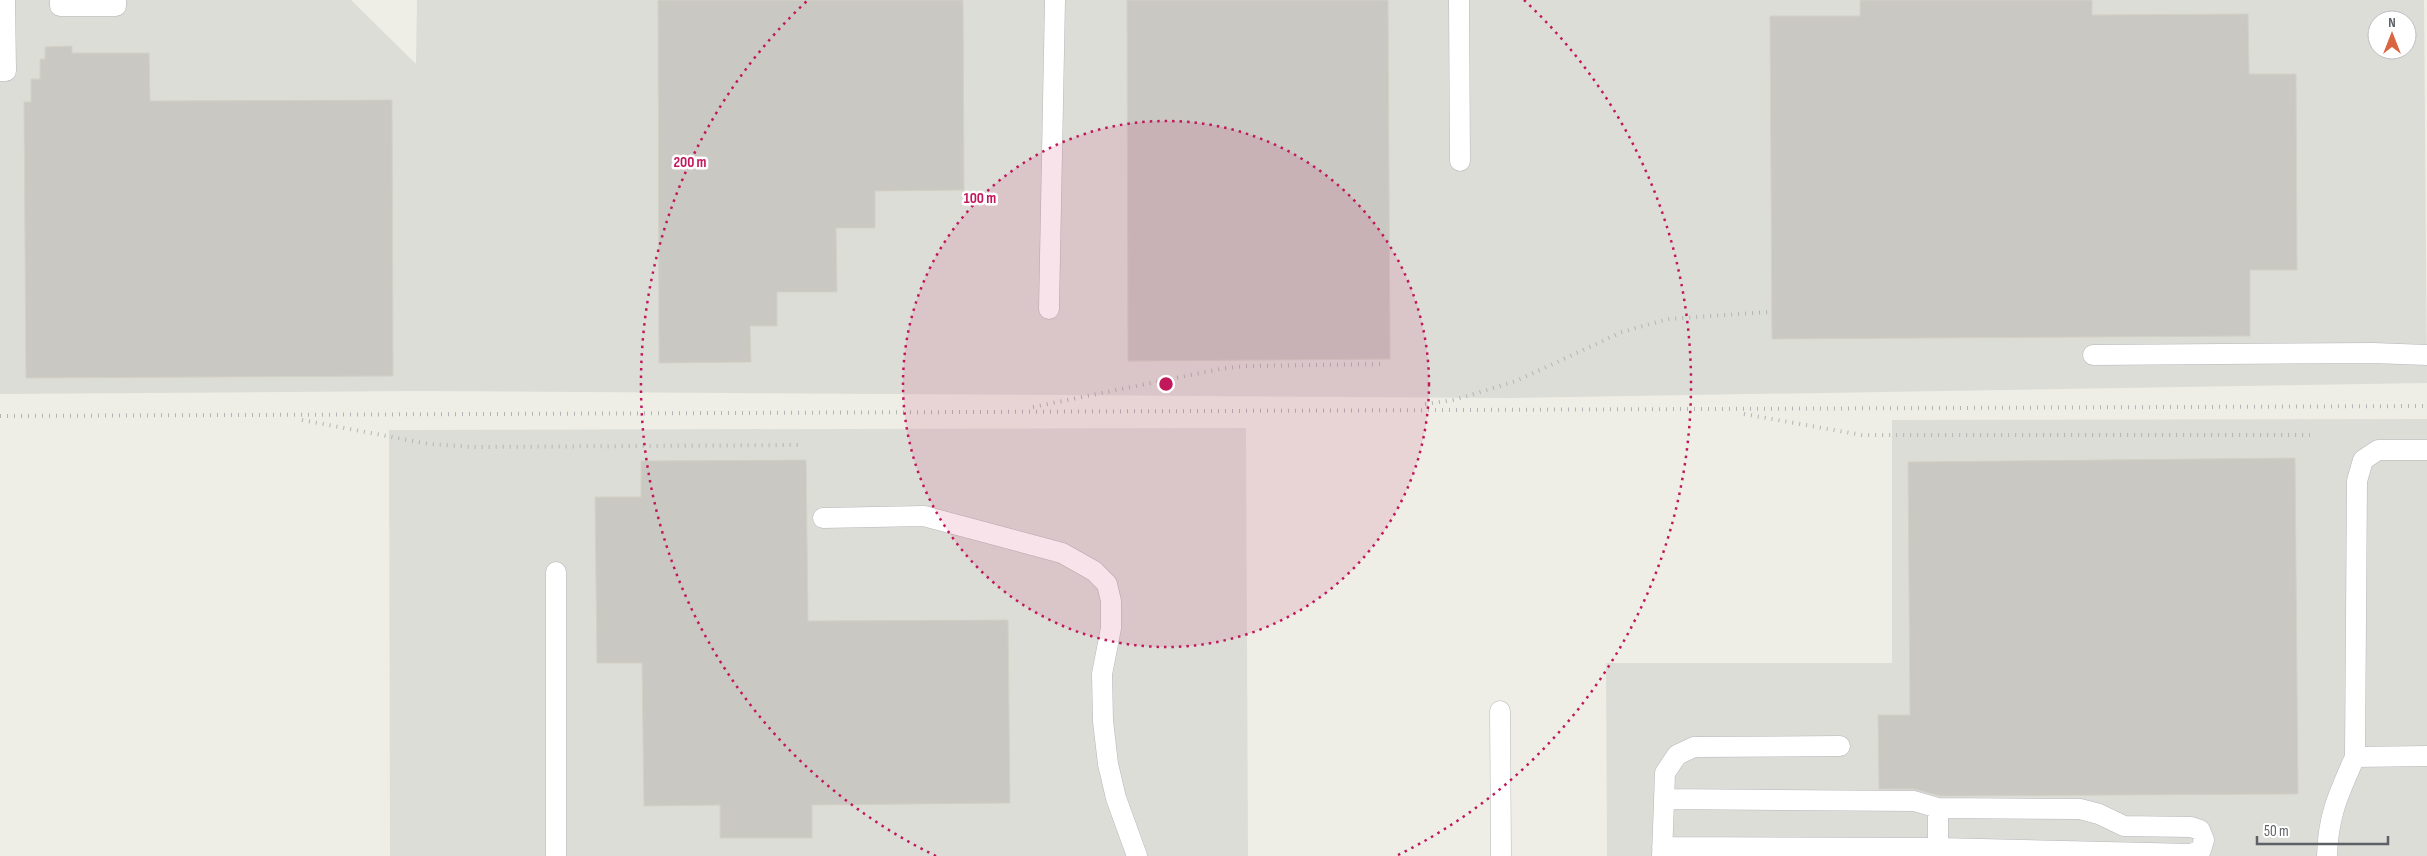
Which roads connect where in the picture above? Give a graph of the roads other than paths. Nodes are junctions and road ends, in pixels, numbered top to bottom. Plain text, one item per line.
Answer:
1 (5, 0) edge
2 (60, 0) edge
3 (116, 0) edge
4 (1054, 0) edge
5 (1459, 0) edge
6 (0, 71) edge
7 (1460, 161) dead end
8 (1049, 309) dead end
9 (2093, 355) dead end
10 (2427, 355) edge
11 (2427, 450) edge
12 (823, 518) dead end
13 (556, 572) dead end
14 (1500, 711) dead end
15 (1840, 746) dead end
16 (2427, 756) edge
17 (2355, 757) junction
18 (1664, 799) junction
19 (1938, 808) junction
20 (2124, 826) junction
21 (1662, 851) edge
22 (1938, 852) edge
23 (2125, 854) edge
24 (556, 856) edge
25 (1137, 856) edge
26 (1501, 856) edge
27 (2327, 856) edge

1 - 6 lane
2 - 3 lane
4 - 8 lane
5 - 7 lane
9 - 10 lane
11 - 17 lane
12 - 25 lane
13 - 24 lane
14 - 26 lane
15 - 18 lane
16 - 17 lane
17 - 27 lane
18 - 19 lane
18 - 21 lane
19 - 20 lane
19 - 22 lane
20 - 23 lane
20 - 23 lane
21 - 22 lane
22 - 23 lane

